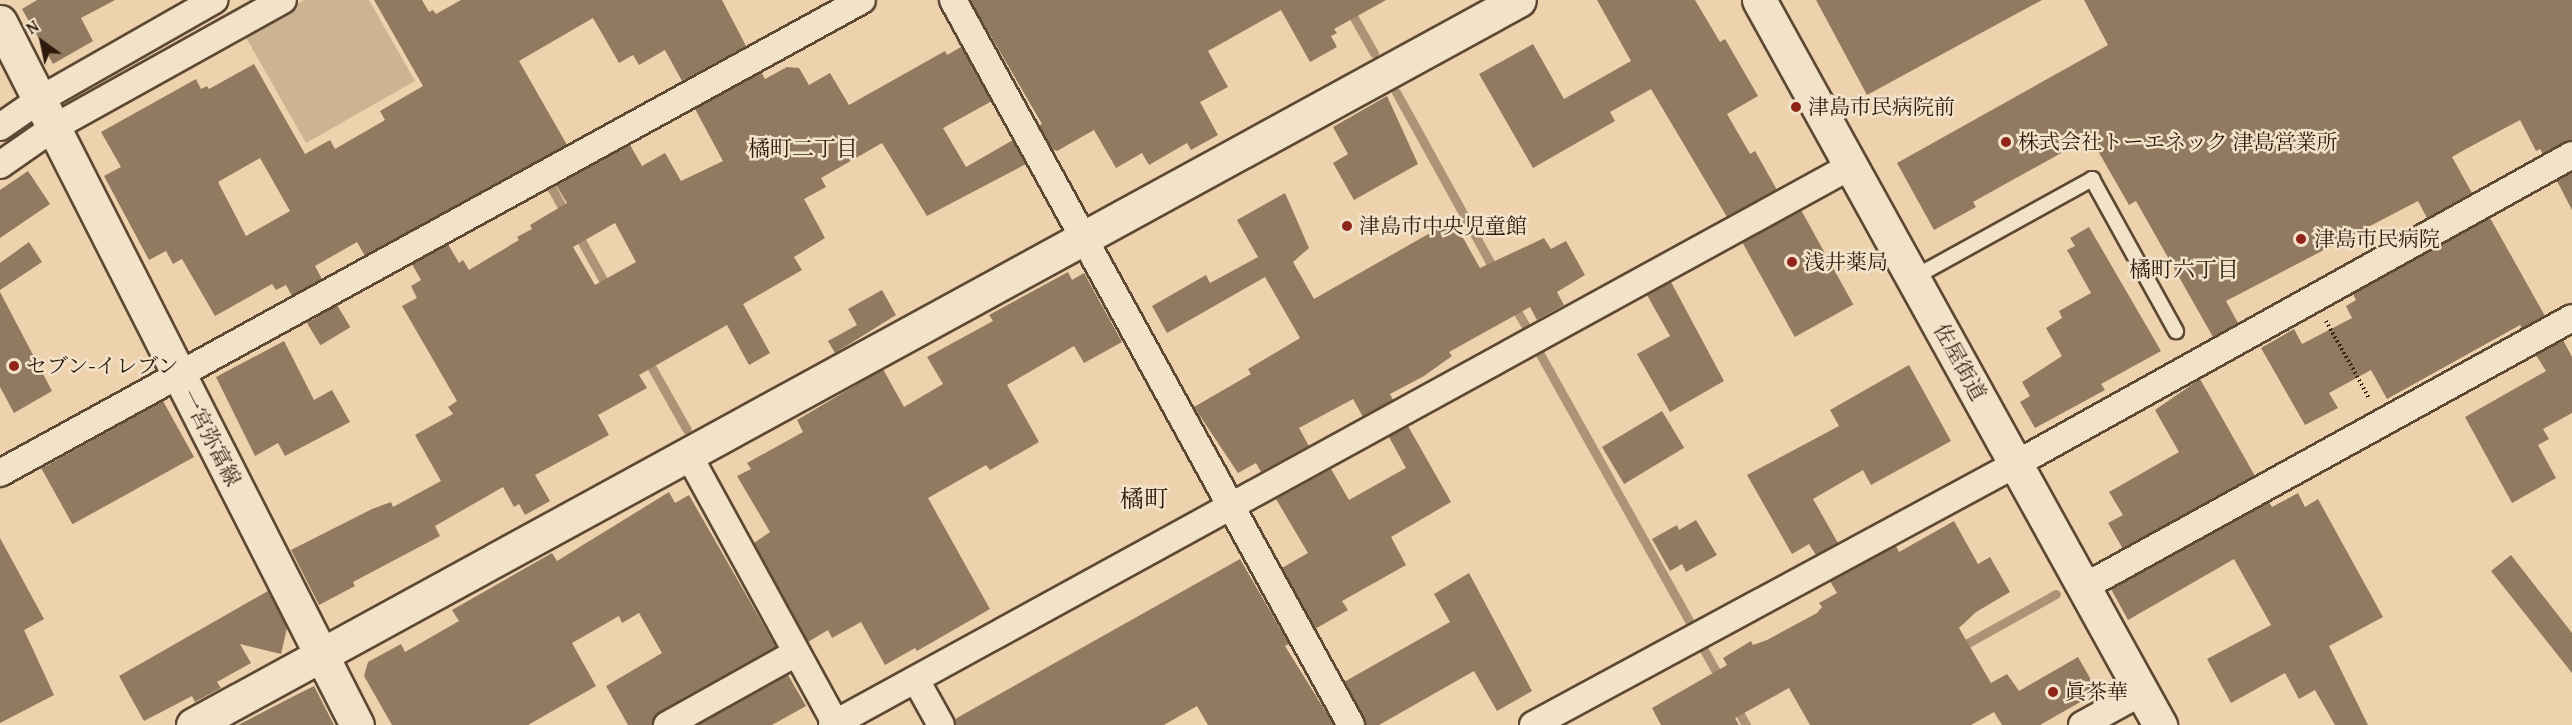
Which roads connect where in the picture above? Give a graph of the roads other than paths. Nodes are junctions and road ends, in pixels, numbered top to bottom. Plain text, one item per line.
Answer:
1 (214, 0) edge
2 (283, 0) edge
3 (862, 0) edge
4 (953, 0) edge
5 (1519, 0) edge
6 (1759, 0) edge
7 (0, 22) edge
8 (46, 114) junction
9 (0, 127) edge
10 (2572, 155) edge
11 (0, 165) edge
12 (1851, 166) junction
13 (1085, 236) junction
14 (1913, 278) junction
15 (2572, 318) edge
16 (2176, 331) dead end
17 (179, 375) junction
18 (688, 454) junction
19 (2016, 464) junction
20 (0, 473) edge
21 (1232, 507) junction
22 (2084, 587) junction
23 (796, 653) junction
24 (322, 655) junction
25 (916, 680) junction
26 (2142, 692) junction
27 (833, 724) edge
28 (193, 725) edge
29 (357, 725) edge
30 (667, 725) edge
31 (941, 725) edge
32 (1351, 725) edge
33 (1533, 725) edge
34 (2082, 725) edge
35 (2160, 725) edge

1 - 8 street
2 - 8 street
3 - 17 street
4 - 13 street
5 - 13 street
6 - 12 street, 佐屋街道
7 - 8 street, 一宮弥富線
8 - 9 street
8 - 11 street
8 - 17 street, 一宮弥富線
10 - 19 street
12 - 14 street, 佐屋街道
12 - 21 street
13 - 18 street
13 - 21 street
14 - 16 lane
14 - 19 street, 佐屋街道
15 - 22 street
17 - 20 street
17 - 24 street, 一宮弥富線
18 - 23 street
18 - 24 street
19 - 22 street, 佐屋街道
19 - 33 street
21 - 25 street
21 - 32 street
22 - 26 street, 佐屋街道
23 - 27 street
23 - 30 street
24 - 28 street
24 - 29 street, 一宮弥富線
25 - 27 street
25 - 31 street
26 - 34 street
26 - 35 street, 佐屋街道

